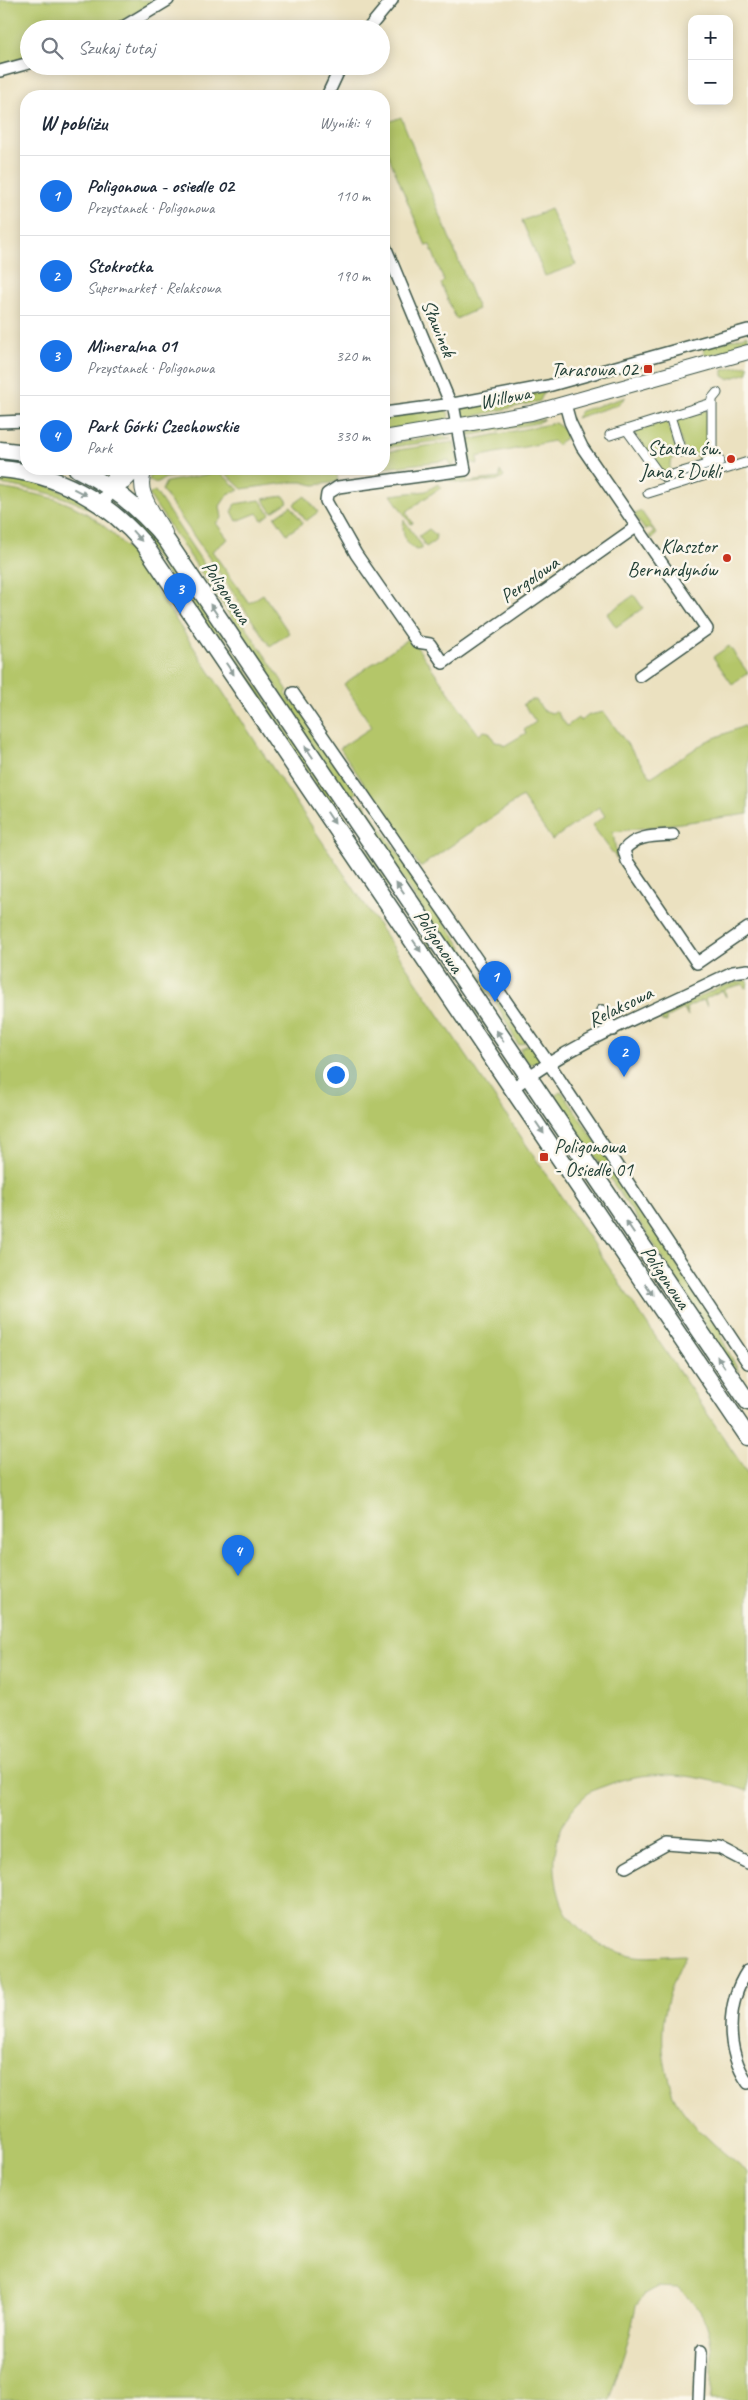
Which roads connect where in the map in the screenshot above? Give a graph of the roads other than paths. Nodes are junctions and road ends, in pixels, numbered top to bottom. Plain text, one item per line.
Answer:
1 (168, 0) edge
2 (392, 0) edge
3 (135, 20) edge
4 (375, 20) edge
5 (20, 65) edge
6 (0, 71) edge
7 (337, 75) edge
8 (330, 90) edge
9 (390, 258) edge
10 (748, 330) edge
11 (748, 352) edge
12 (717, 393) dead end
13 (453, 404) junction
14 (565, 404) junction
15 (712, 404) junction
16 (390, 412) edge
17 (670, 416) junction
18 (20, 421) edge
19 (0, 422) edge
20 (458, 427) junction
21 (627, 430) junction
22 (610, 435) dead end
23 (390, 437) edge
24 (712, 437) junction
25 (0, 450) edge
26 (20, 452) edge
27 (680, 452) dead end
28 (748, 462) edge
29 (721, 465) junction
30 (705, 466) junction
31 (0, 469) edge
32 (20, 472) edge
33 (32, 475) edge
34 (88, 475) edge
35 (116, 475) edge
36 (131, 475) edge
37 (143, 475) edge
38 (112, 488) junction
39 (648, 493) dead end
40 (101, 504) junction
41 (636, 527) junction
42 (172, 550) junction
43 (443, 663) joint
44 (640, 676) dead end
45 (293, 693) dead end
46 (673, 834) dead end
47 (747, 932) edge
48 (748, 970) edge
49 (602, 1011) dead end
50 (613, 1030) junction
51 (549, 1064) junction
52 (528, 1077) junction
53 (513, 1088) junction
54 (748, 1363) edge
55 (748, 1402) edge
56 (748, 1437) edge
57 (748, 1863) edge
58 (626, 1867) dead end
59 (748, 1970) edge
60 (748, 2083) edge
61 (700, 2351) dead end
62 (698, 2400) edge

1 - 3 street
2 - 4 street
5 - 6 street
7 - 8 street
9 - 13 street, Sławinek
10 - 13 street
11 - 14 street, Willowa
12 - 15 street
13 - 16 street
13 - 20 street, Sławinek
14 - 20 street, Willowa
14 - 41 street
15 - 17 street
15 - 24 street
17 - 21 street
17 - 27 street
18 - 19 street
20 - 23 street, Willowa
20 - 43 street, Sławinek
21 - 22 street
21 - 30 street
24 - 29 street
24 - 30 street
25 - 26 main road
28 - 29 street
29 - 30 street
29 - 39 street
31 -> 32 main road, Poligonowa
33 -> 40 main road, Poligonowa
34 - 38 main road, Poligonowa
35 - 38 street
36 - 38 street
37 - 42 street
38 - 40 street
38 - 42 main road, Poligonowa
40 -> 53 main road, Poligonowa
41 - 43 street, Pergolowa
41 - 44 street
52 -> 42 main road, Poligonowa
45 - 51 street
46 - 47 street
48 - 50 street, Relaksowa
49 - 50 street
50 - 51 street, Relaksowa
51 - 52 street, Relaksowa
51 - 54 street
52 - 53 street, Relaksowa
55 -> 52 main road, Poligonowa
53 -> 56 main road, Poligonowa
57 - 58 street
59 - 60 street
61 - 62 street

